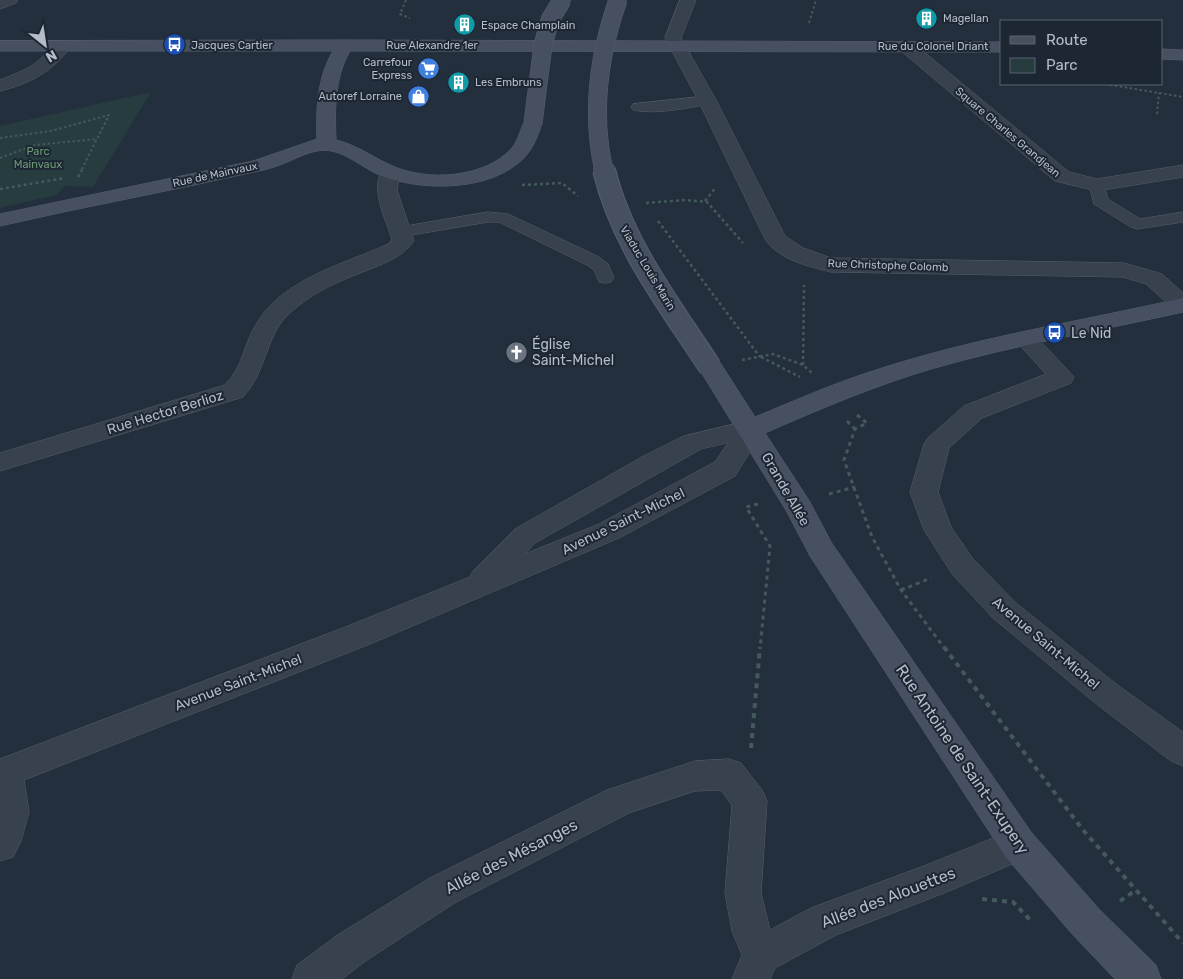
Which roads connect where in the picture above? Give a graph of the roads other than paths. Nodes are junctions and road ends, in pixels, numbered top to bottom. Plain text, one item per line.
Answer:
1 (10, 0) edge
2 (562, 0) edge
3 (618, 0) edge
4 (0, 4) edge
5 (685, 8) edge
6 (275, 45) junction
7 (345, 45) junction
8 (677, 45) junction
9 (863, 45) joint
10 (0, 46) edge
11 (62, 46) junction
12 (906, 46) junction
13 (1000, 47) edge
14 (1163, 54) edge
15 (1183, 55) edge
16 (332, 68) junction
17 (0, 86) edge
18 (707, 100) junction
19 (638, 107) dead end
20 (327, 144) junction
21 (1183, 170) edge
22 (390, 172) junction
23 (1097, 185) junction
24 (1183, 217) edge
25 (0, 220) edge
26 (400, 232) junction
27 (606, 278) dead end
28 (1183, 305) edge
29 (1026, 339) junction
30 (751, 429) junction
31 (0, 462) edge
32 (820, 548) joint
33 (475, 588) junction
34 (1183, 751) edge
35 (3, 773) edge
36 (1018, 844) junction
37 (0, 845) edge
38 (756, 967) edge
39 (311, 979) edge
40 (1142, 979) edge

1 - 4 street
2 - 22 main road, bridge
3 - 30 main road, Viaduc Louis Marin, bridge
5 - 8 street
6 - 7 main road, Rue Alexandre 1er
6 - 11 main road, Rue Alexandre 1er
6 - 16 main road
7 - 8 main road, Rue Alexandre 1er
7 - 16 main road
8 - 9 main road, Rue Alexandre 1er
8 - 18 street, Rue Christophe Colomb
9 - 12 main road, Rue du Colonel Driant
10 - 11 main road, Rue Alexandre 1er
11 - 17 street
12 - 13 main road, Rue du Colonel Driant
12 - 23 street, Square Charles Grandjean
14 - 15 main road
16 - 20 main road
18 - 19 lane
18 - 28 street, Rue Christophe Colomb
20 - 22 main road
20 - 25 main road, Rue de Mainvaux
21 - 23 street, Square Charles Grandjean
22 - 26 street
23 - 24 lane
26 - 27 lane
26 - 31 street, Rue Hector Berlioz
28 - 29 main road, Avenue Saint-Michel
29 - 30 main road, Avenue Saint-Michel
29 - 34 street, Avenue Saint-Michel
30 - 32 main road, Grande Allée
30 - 33 street, Avenue Saint-Michel
30 - 33 street, Avenue Saint-Michel
32 - 36 main road, Rue Antoine de Saint-Exupery
33 - 35 street, Avenue Saint-Michel
35 - 37 street
36 - 38 street, Allée des Alouettes
36 - 40 main road, Rue Antoine de Saint-Exupery
38 - 39 street, Allée des Mésanges

